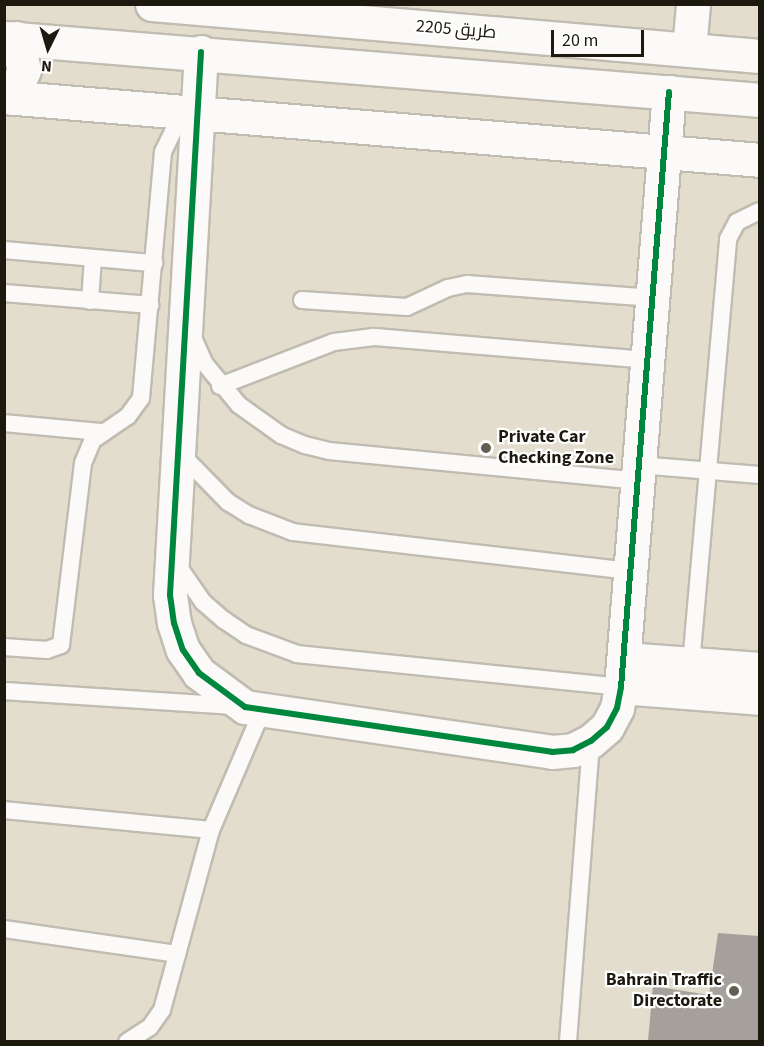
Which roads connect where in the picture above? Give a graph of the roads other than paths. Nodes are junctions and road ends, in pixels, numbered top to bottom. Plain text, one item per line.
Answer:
1 (152, 4) edge
2 (693, 4) edge
3 (10, 38) edge
4 (689, 50) junction
5 (201, 52) junction
6 (759, 56) edge
7 (669, 92) junction
8 (8, 98) edge
9 (759, 100) edge
10 (196, 115) junction
11 (664, 152) junction
12 (759, 160) edge
13 (759, 211) edge
14 (4, 250) edge
15 (93, 258) junction
16 (154, 263) junction
17 (4, 293) edge
18 (653, 297) junction
19 (302, 300) dead end
20 (90, 301) junction
21 (151, 306) junction
22 (185, 315) junction
23 (647, 360) junction
24 (220, 386) junction
25 (4, 423) edge
26 (101, 432) junction
27 (178, 450) junction
28 (708, 471) junction
29 (639, 473) junction
30 (759, 475) edge
31 (172, 558) junction
32 (631, 571) junction
33 (4, 647) edge
34 (691, 664) junction
35 (759, 669) edge
36 (623, 673) junction
37 (4, 691) edge
38 (759, 698) edge
39 (254, 709) junction
40 (591, 741) junction
41 (4, 810) edge
42 (211, 830) junction
43 (4, 929) edge
44 (177, 954) junction
45 (127, 1041) edge
46 (568, 1041) edge

1 - 4 street, طريق 2205
2 - 4 street
3 - 5 street
3 - 8 street
4 - 6 street, طريق 2205
5 - 7 street
5 - 10 street
7 - 9 street
7 - 11 street
8 - 10 street
10 - 11 street
10 - 16 lane
10 - 22 street
11 - 12 street
11 - 18 street
13 - 28 lane
14 - 15 lane
15 - 16 lane
15 - 20 lane
16 - 21 lane
17 - 20 lane
18 - 19 lane
18 - 23 street
20 - 21 lane
21 - 26 lane
22 - 24 lane
22 - 27 street
23 - 24 lane
23 - 29 street
24 - 29 lane
25 - 26 lane
26 - 33 lane
27 - 31 street
27 - 32 lane
28 - 29 lane
28 - 30 lane
28 - 34 lane
29 - 32 street
31 - 36 lane
31 - 39 street
32 - 36 street
34 - 35 street
34 - 36 street
36 - 38 street
36 - 40 street
37 - 39 lane
39 - 40 street
39 - 42 lane
40 - 46 lane
41 - 42 lane
42 - 44 lane
43 - 44 lane
44 - 45 lane

